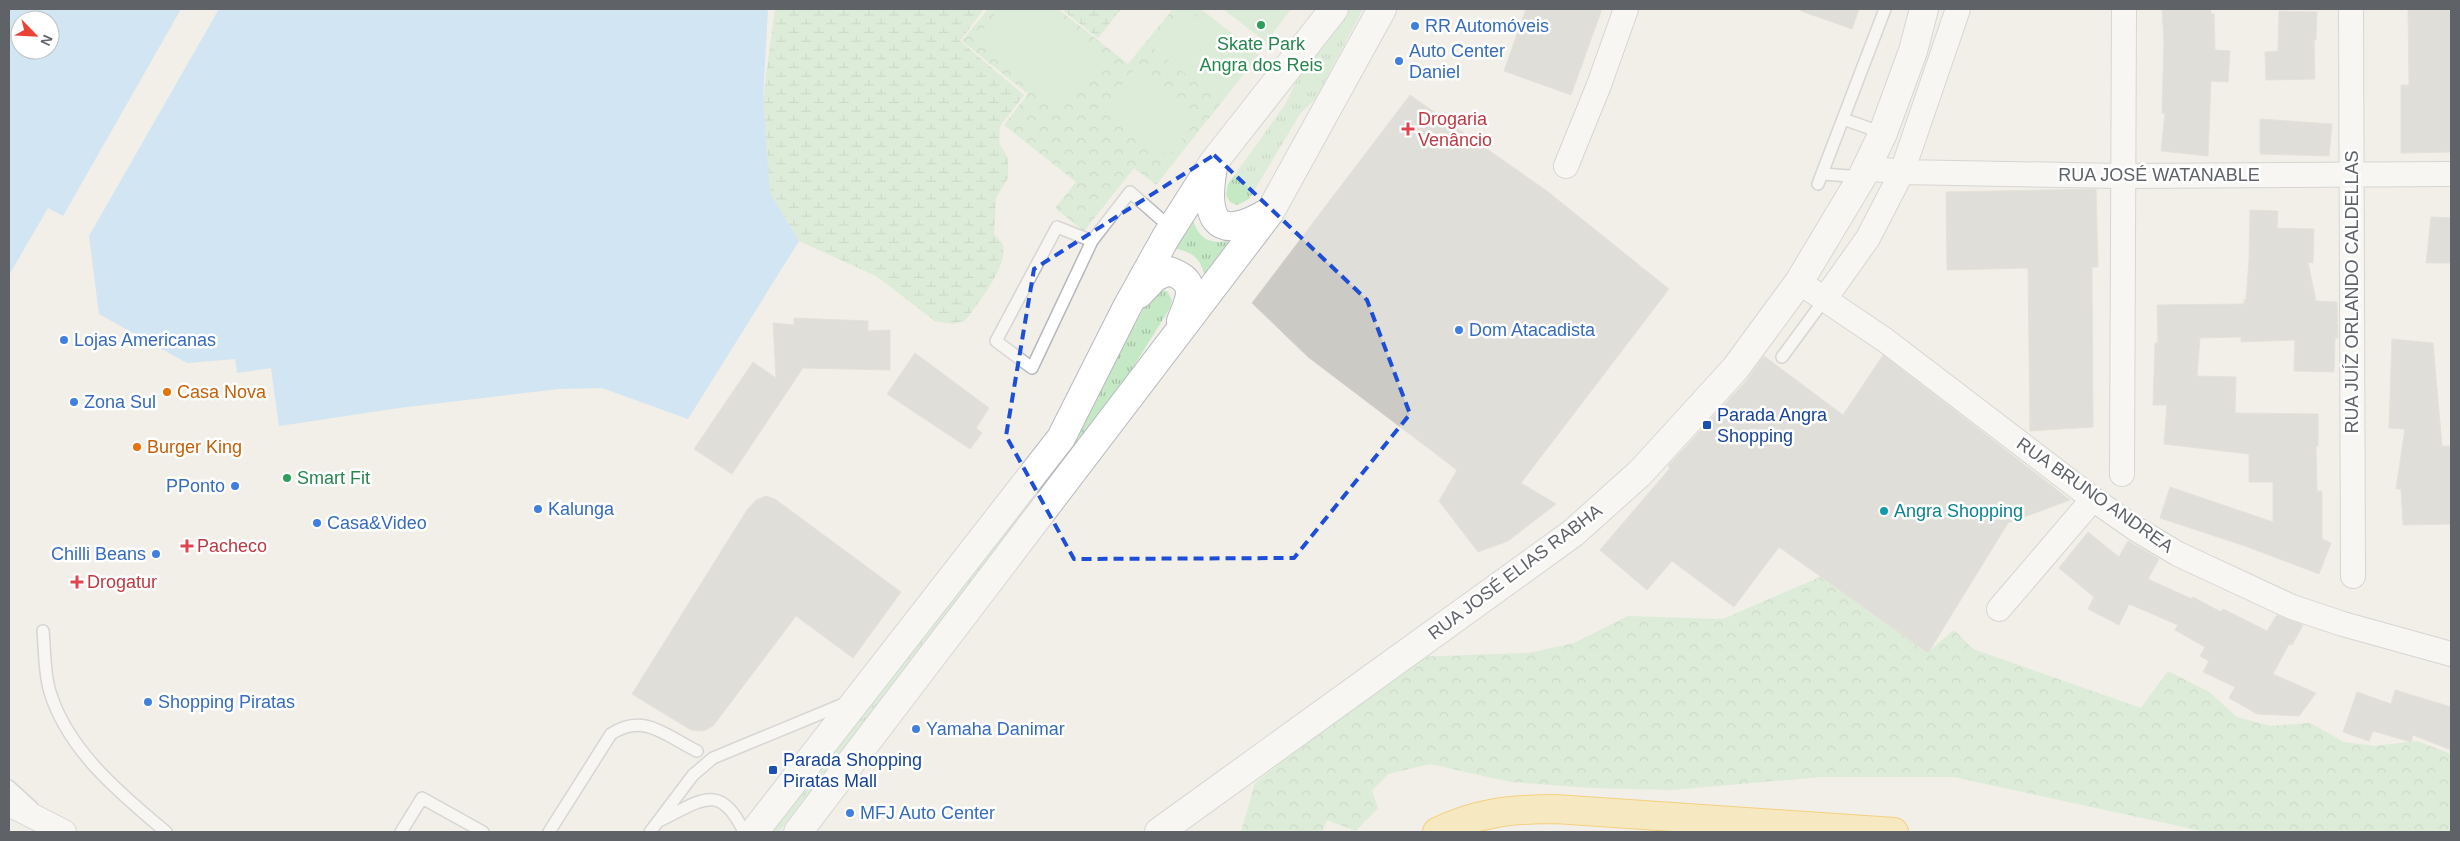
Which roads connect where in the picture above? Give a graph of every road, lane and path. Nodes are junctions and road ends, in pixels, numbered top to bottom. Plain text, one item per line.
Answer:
1 (1334, 9) edge
2 (1382, 9) edge
3 (1626, 9) edge
4 (1885, 9) edge
5 (1924, 9) edge
6 (1958, 9) edge
7 (2124, 9) edge
8 (2351, 9) edge
9 (1843, 119) junction
10 (1883, 133) junction
11 (1213, 163) junction
12 (1566, 166) dead end
13 (1864, 172) junction
14 (1902, 172) junction
15 (2451, 174) edge
16 (2352, 175) junction
17 (2121, 176) junction
18 (1270, 212) junction
19 (1171, 228) junction
20 (1092, 241) junction
21 (1799, 282) junction
22 (1824, 300) junction
23 (1127, 307) junction
24 (1172, 340) junction
25 (1782, 357) dead end
26 (2122, 474) dead end
27 (2093, 499) junction
28 (2353, 576) dead end
29 (1999, 609) dead end
30 (43, 631) dead end
31 (2451, 654) edge
32 (859, 698) junction
33 (697, 751) dead end
34 (9, 786) edge
35 (9, 804) edge
36 (658, 822) junction
37 (58, 829) edge
38 (166, 832) edge
39 (401, 832) edge
40 (483, 832) edge
41 (550, 832) edge
42 (650, 832) edge
43 (744, 832) edge
44 (754, 832) edge
45 (798, 832) edge
46 (1159, 832) edge
47 (1436, 832) edge
48 (1894, 832) edge

1 - 11 main road
2 - 18 main road
3 - 12 street
4 - 9 lane
5 - 10 main road, RUA JOSÉ ELIAS RABHA
6 - 14 street
7 - 17 street
8 - 16 street, RUA JUÍZ ORLANDO CALDELLAS
9 - 10 lane
9 - 13 lane
10 - 13 main road, RUA JOSÉ ELIAS RABHA
11 - 18 main road
11 - 19 main road
13 - 14 street, RUA JOSÉ WATANABLE
13 - 21 main road, RUA JOSÉ ELIAS RABHA
14 - 17 street, RUA JOSÉ WATANABLE
14 - 22 street
15 - 16 street, RUA JOSÉ WATANABLE
16 - 17 street, RUA JOSÉ WATANABLE
16 - 28 street, RUA JUÍZ ORLANDO CALDELLAS
17 - 26 street
18 - 24 main road
19 - 20 lane
19 - 23 main road
20 - 20 lane
21 - 22 street, RUA BRUNO ANDREA
21 - 46 main road, RUA JOSÉ ELIAS RABHA
22 - 25 lane
22 - 27 street, RUA BRUNO ANDREA
23 - 24 main road
23 - 32 main road
24 - 45 main road
27 - 29 street
27 - 31 street, RUA BRUNO ANDREA
30 - 38 lane
32 - 36 lane
32 - 44 main road
33 - 41 lane
34 - 37 lane
35 - 37 street
36 - 42 lane
36 - 43 lane
39 - 40 lane
47 - 48 highway

